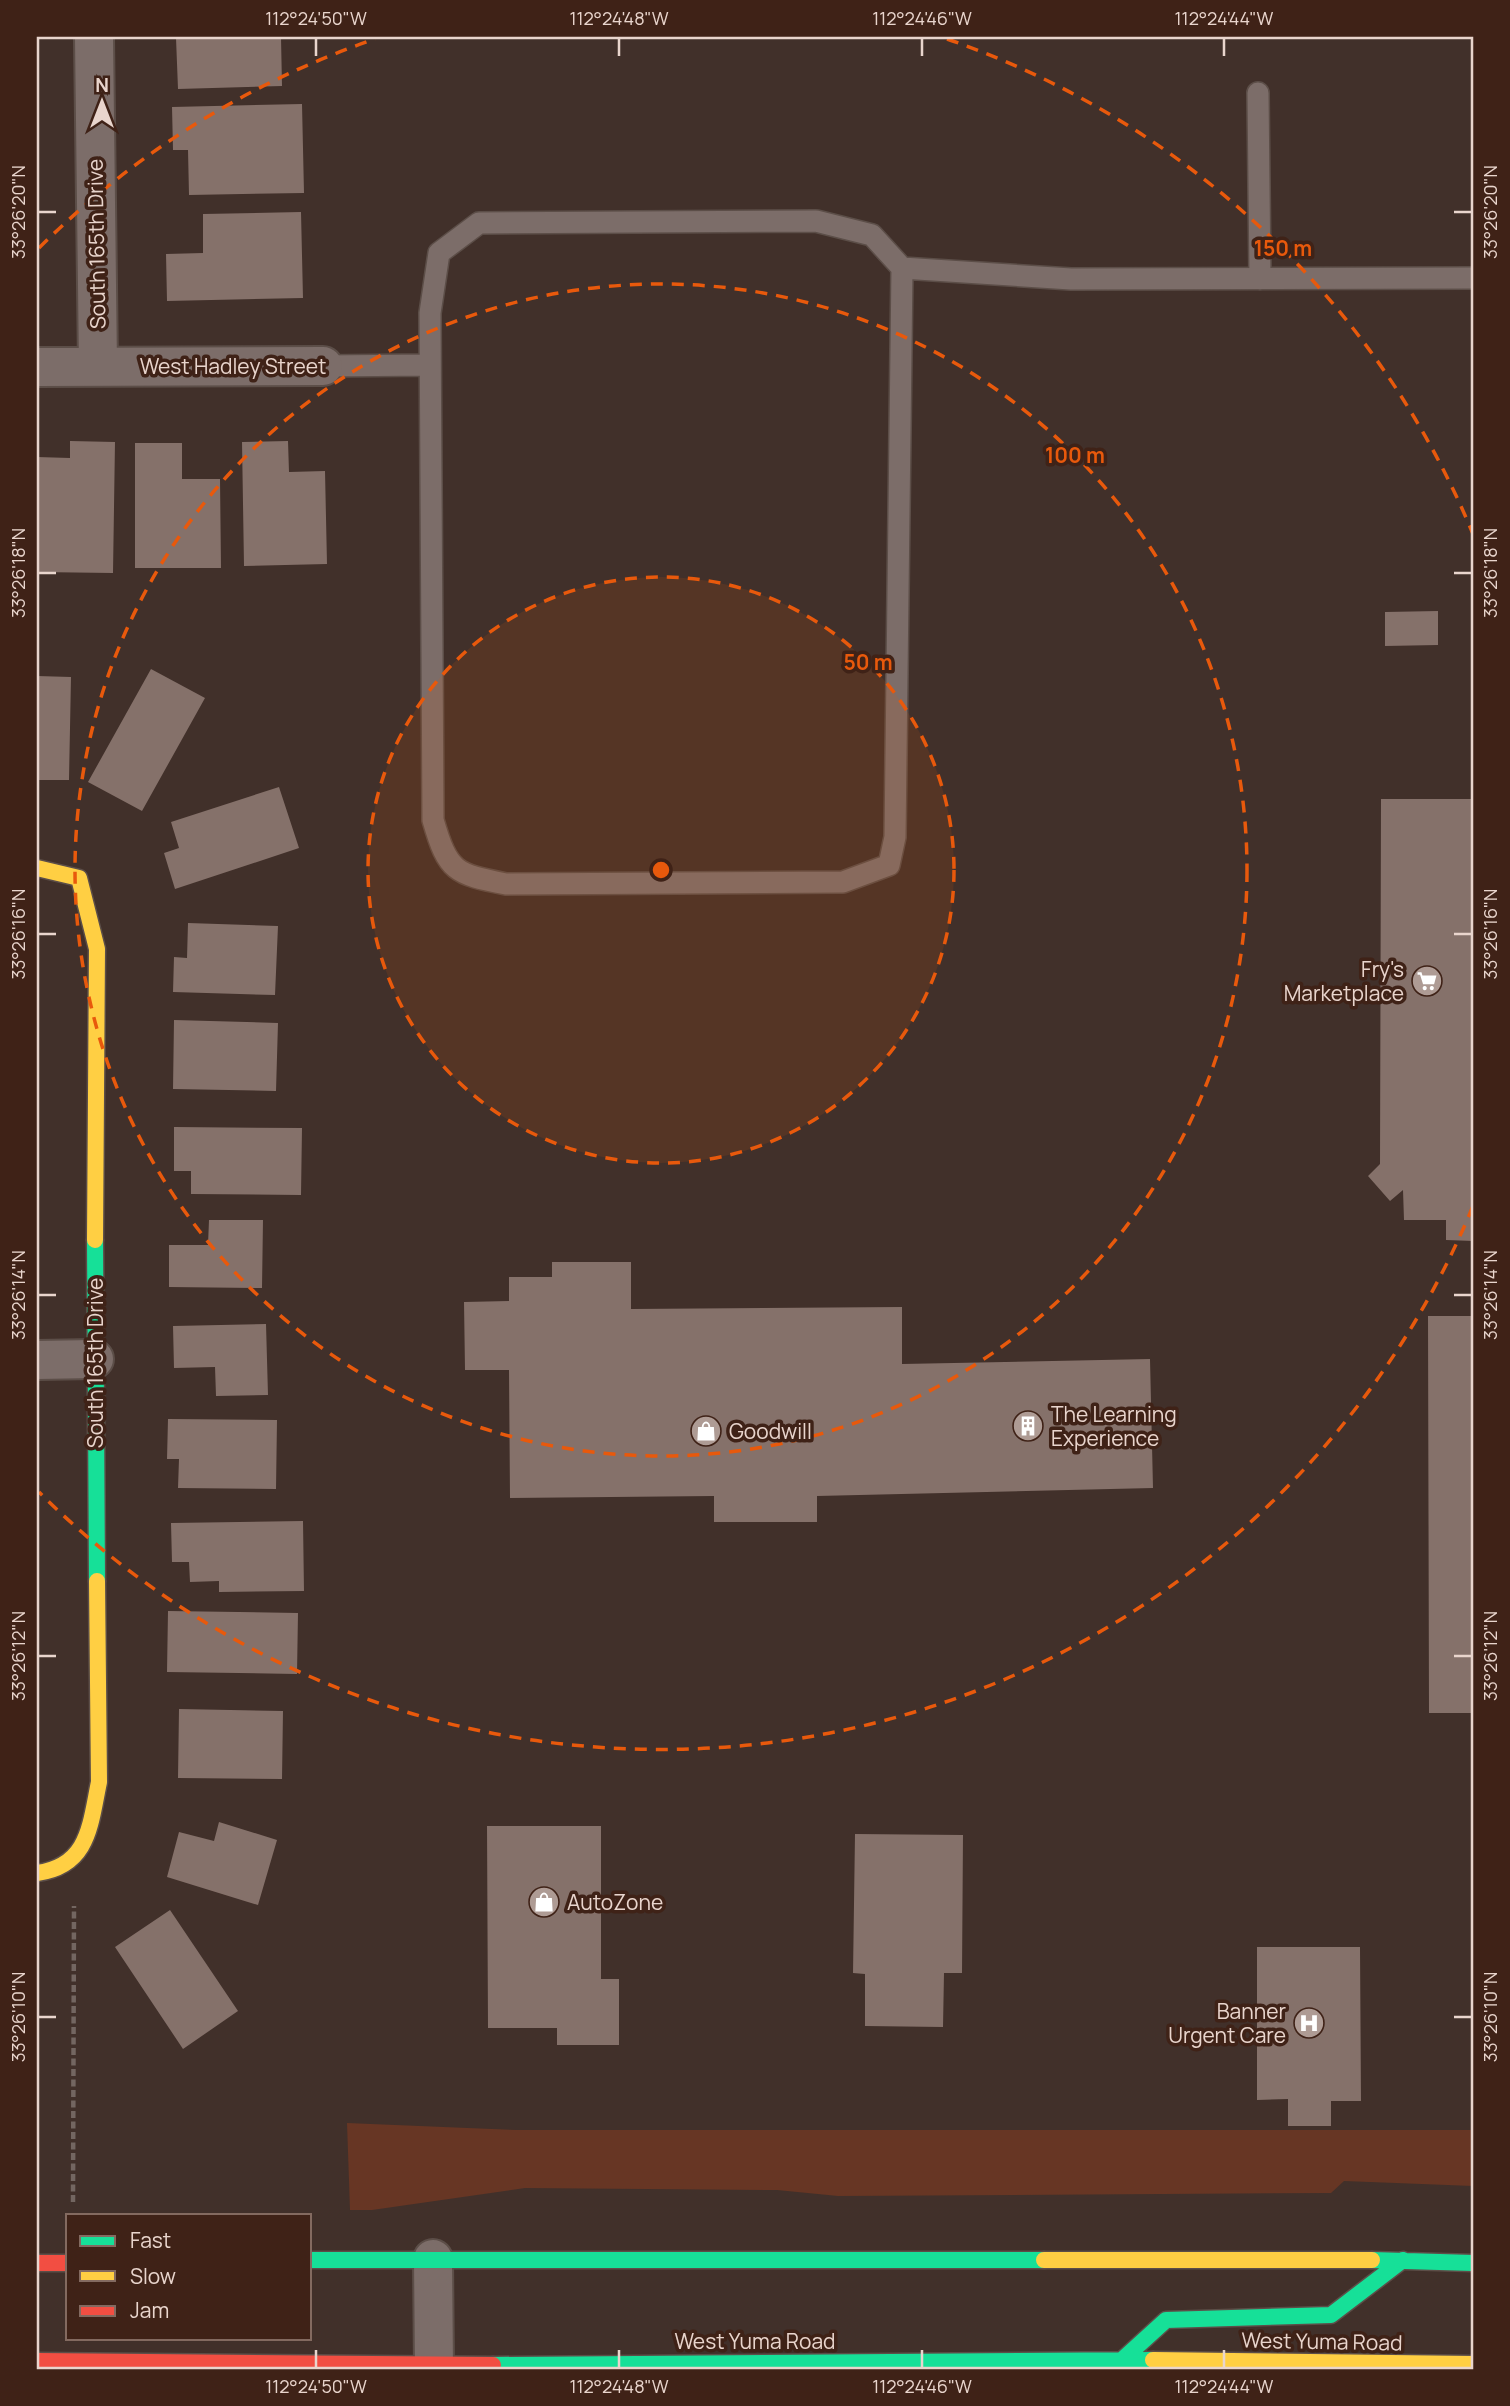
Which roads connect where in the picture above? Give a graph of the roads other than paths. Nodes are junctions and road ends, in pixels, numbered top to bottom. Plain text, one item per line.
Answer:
1 (94, 37) edge
2 (1258, 93) dead end
3 (902, 268) junction
4 (1473, 278) edge
5 (1261, 279) junction
6 (428, 365) junction
7 (323, 366) joint
8 (37, 367) edge
9 (98, 367) junction
10 (37, 868) edge
11 (94, 1359) junction
12 (37, 1360) edge
13 (37, 1873) edge
14 (433, 2259) junction
15 (312, 2260) edge
16 (1403, 2260) junction
17 (37, 2263) edge
18 (66, 2263) edge
19 (1473, 2263) edge
20 (1122, 2360) junction
21 (37, 2361) edge
22 (1473, 2364) edge
23 (434, 2367) edge

1 - 9 street, South 165th Drive
2 - 5 lane
3 - 5 lane
3 - 6 lane
3 - 6 lane
4 - 5 lane
6 - 7 lane, West Hadley Street
7 - 9 street, West Hadley Street
8 - 9 street, West Hadley Street
10 - 11 main road, South 165th Drive
11 - 12 street
11 - 13 main road, South 165th Drive
14 - 15 main road
14 - 16 main road
14 - 23 street
16 - 19 main road
16 - 20 main road
17 - 18 main road
20 - 22 main road, West Yuma Road
20 - 23 main road, West Yuma Road
21 - 23 main road, West Yuma Road

